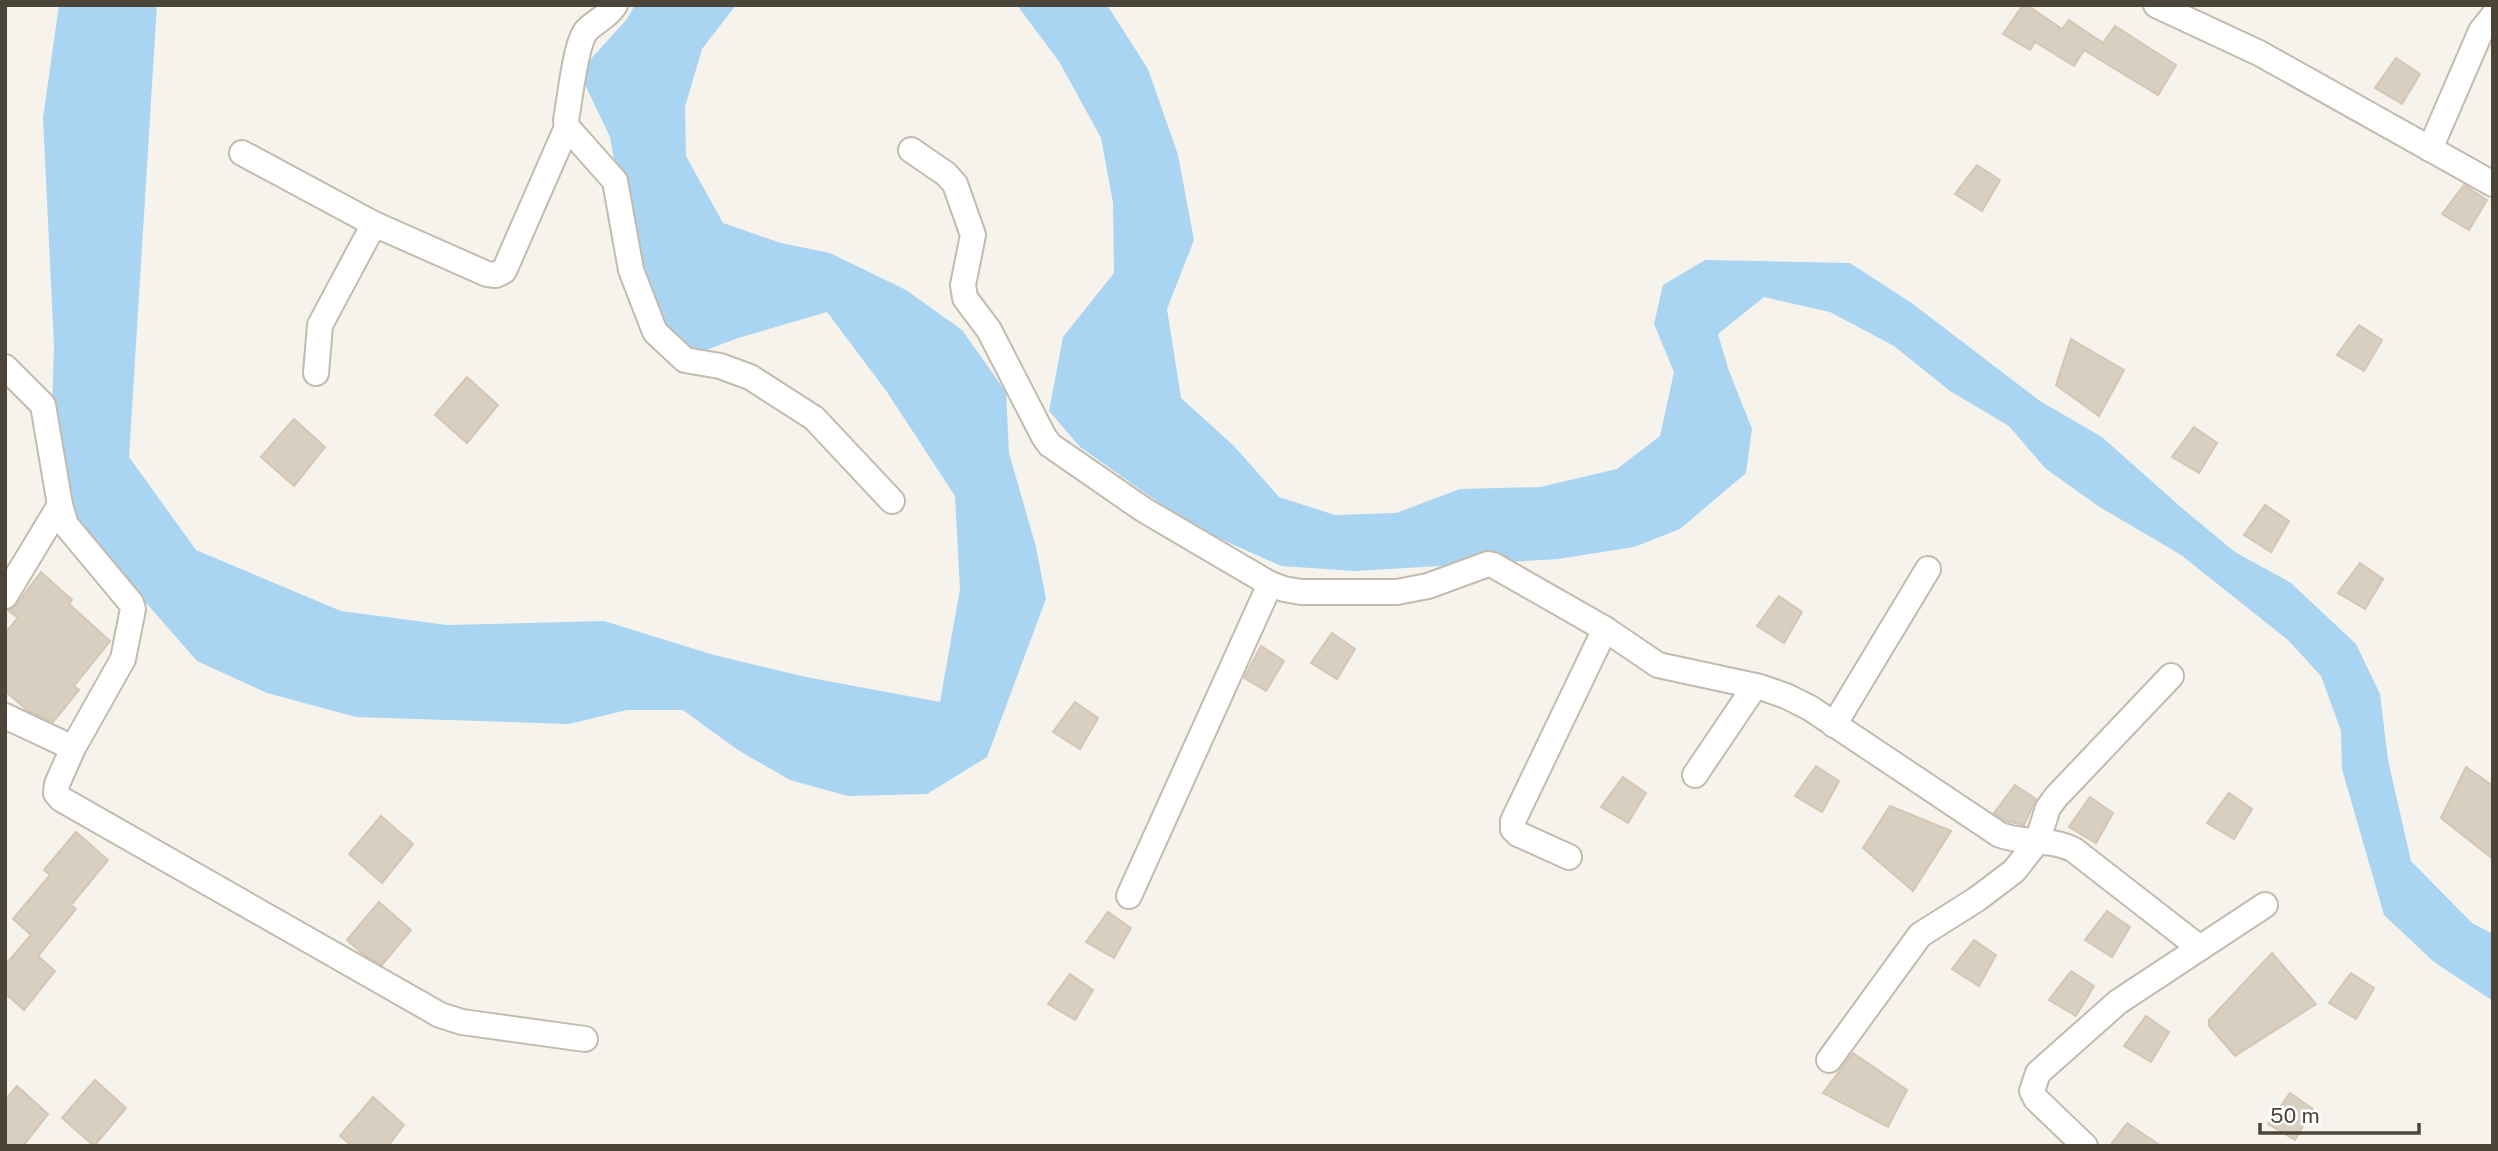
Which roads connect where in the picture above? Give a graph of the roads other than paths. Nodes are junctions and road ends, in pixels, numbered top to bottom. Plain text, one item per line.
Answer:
1 (615, 5) edge
2 (2156, 5) edge
3 (2493, 16) edge
4 (567, 127) junction
5 (2430, 149) junction
6 (911, 150) dead end
7 (242, 153) dead end
8 (2493, 184) edge
9 (374, 224) junction
10 (5, 367) edge
11 (316, 373) dead end
12 (892, 501) dead end
13 (60, 505) junction
14 (1928, 569) dead end
15 (1270, 584) junction
16 (5, 596) edge
17 (1605, 628) junction
18 (2171, 676) dead end
19 (1755, 686) junction
20 (5, 716) edge
21 (1834, 725) junction
22 (73, 748) junction
23 (1695, 775) dead end
24 (2038, 842) junction
25 (1569, 857) dead end
26 (1129, 896) dead end
27 (2265, 905) dead end
28 (2200, 948) junction
29 (586, 1039) dead end
30 (1829, 1060) dead end
31 (2085, 1146) edge

1 - 4 street
2 - 5 street
3 - 5 street
4 - 9 street
4 - 12 street
5 - 8 street
6 - 15 street
7 - 9 street
9 - 11 street
10 - 13 street
13 - 16 street
13 - 22 street
14 - 21 street
15 - 17 street
15 - 26 street
17 - 19 street
17 - 25 street
18 - 24 street
19 - 21 street
19 - 23 street
20 - 22 street
21 - 24 street
22 - 29 street
24 - 28 street
24 - 30 street
27 - 28 street
28 - 31 street

